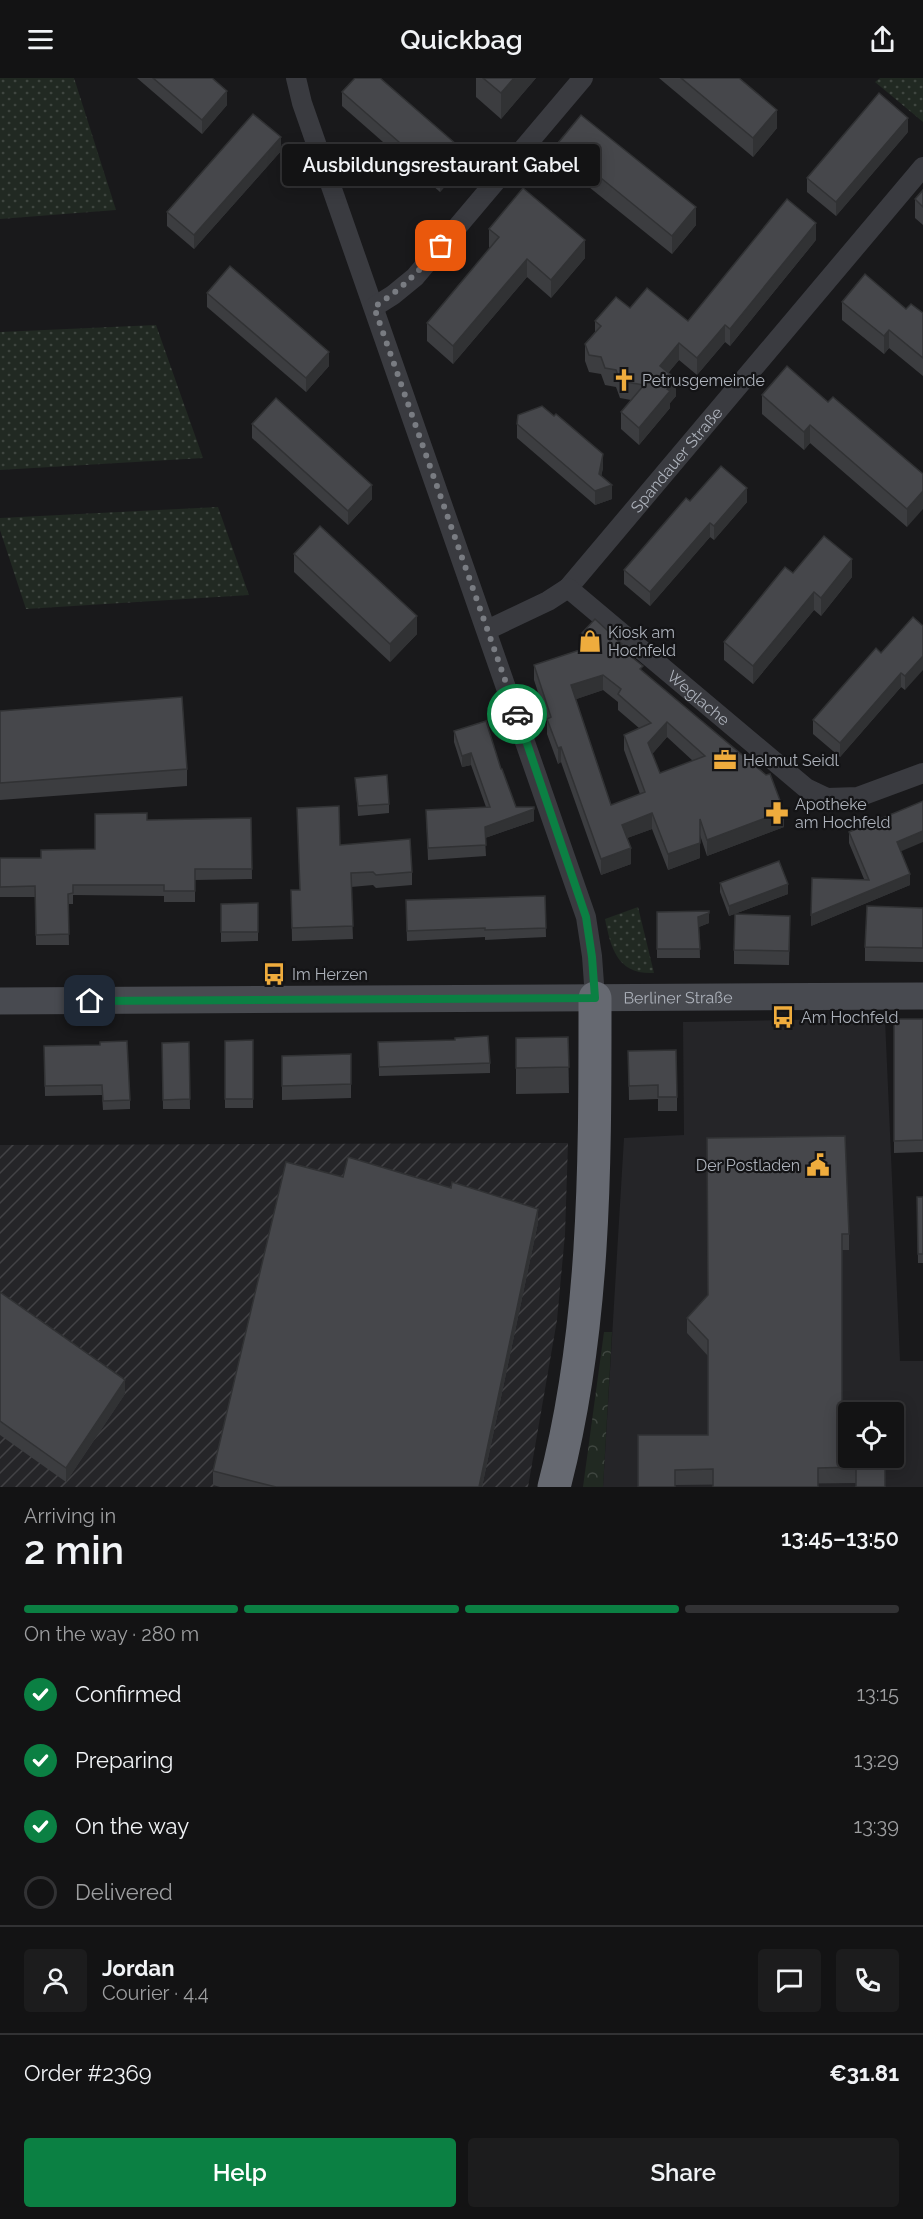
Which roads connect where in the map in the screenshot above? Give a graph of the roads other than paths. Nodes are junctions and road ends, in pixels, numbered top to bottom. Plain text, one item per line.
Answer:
1 (296, 78) edge
2 (583, 78) edge
3 (923, 167) edge
4 (374, 307) junction
5 (568, 588) junction
6 (487, 630) junction
7 (923, 773) edge
8 (923, 996) edge
9 (595, 998) junction
10 (0, 1001) edge
11 (563, 1451) junction
12 (554, 1487) edge
13 (561, 1487) edge

1 - 4 street
2 - 4 street
3 - 5 street, Spandauer Straße
4 - 6 street
5 - 6 street
5 - 7 street, Weglache
6 - 9 street
8 - 9 street, Berliner Straße
9 - 10 street, Berliner Straße
9 - 11 highway
11 - 12 highway
11 - 13 highway

